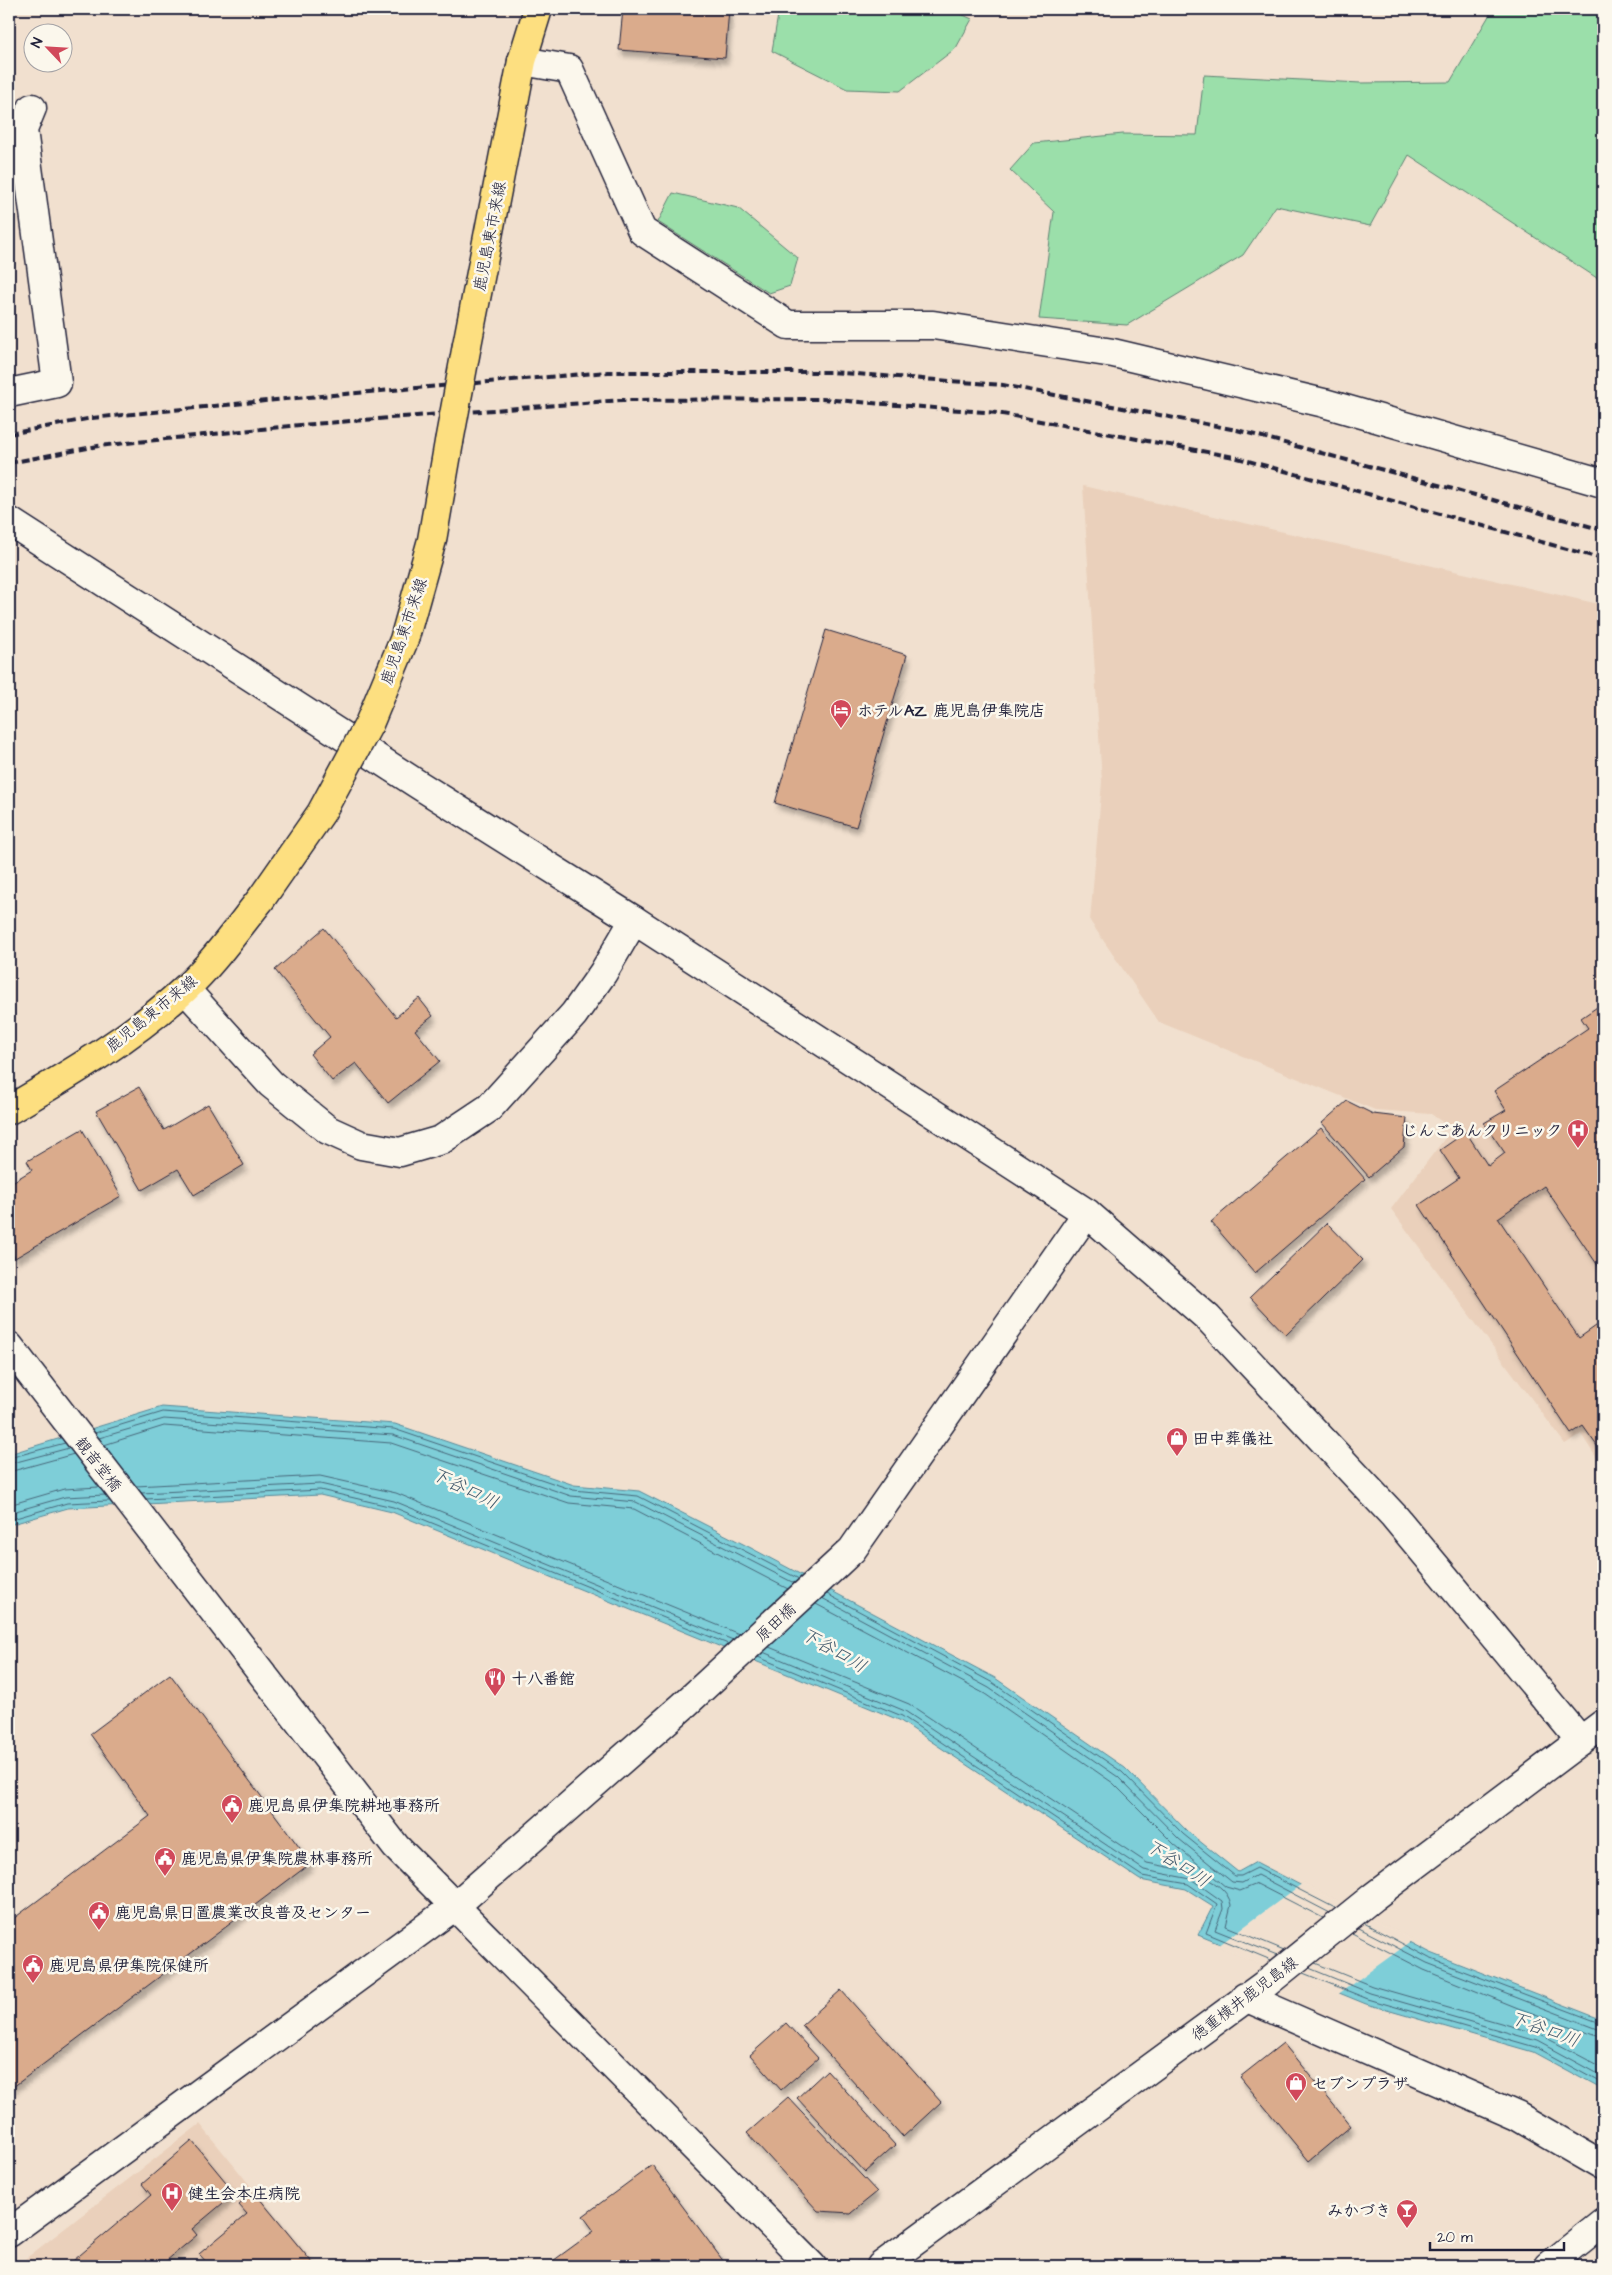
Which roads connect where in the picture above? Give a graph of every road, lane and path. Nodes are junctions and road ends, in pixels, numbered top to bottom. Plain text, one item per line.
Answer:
1 (538, 9) edge
2 (522, 61) junction
3 (32, 108) dead end
4 (9, 393) edge
5 (1603, 484) edge
6 (9, 521) edge
7 (634, 920) junction
8 (185, 989) junction
9 (9, 1110) edge
10 (1087, 1213) junction
11 (9, 1346) edge
12 (1603, 1724) edge
13 (1581, 1741) junction
14 (455, 1906) junction
15 (1254, 1991) junction
16 (1603, 2166) edge
17 (1603, 2222) edge
18 (9, 2233) edge
19 (812, 2266) edge
20 (880, 2266) edge
21 (1548, 2266) edge

1 - 2 main road, 鹿児島東市来線
2 - 5 street
2 - 8 main road, 鹿児島東市来線, bridge
3 - 4 street
6 - 7 street
7 - 8 street
7 - 10 street
8 - 9 main road, 鹿児島東市来線
10 - 13 street
10 - 14 street, 原田橋
11 - 14 street, 観音堂橋
12 - 13 street, 徳重横井鹿児島線
13 - 15 street, 徳重横井鹿児島線
14 - 18 street, 原田橋
14 - 19 street, 観音堂橋
15 - 16 street
15 - 20 street, 徳重横井鹿児島線
17 - 21 street

